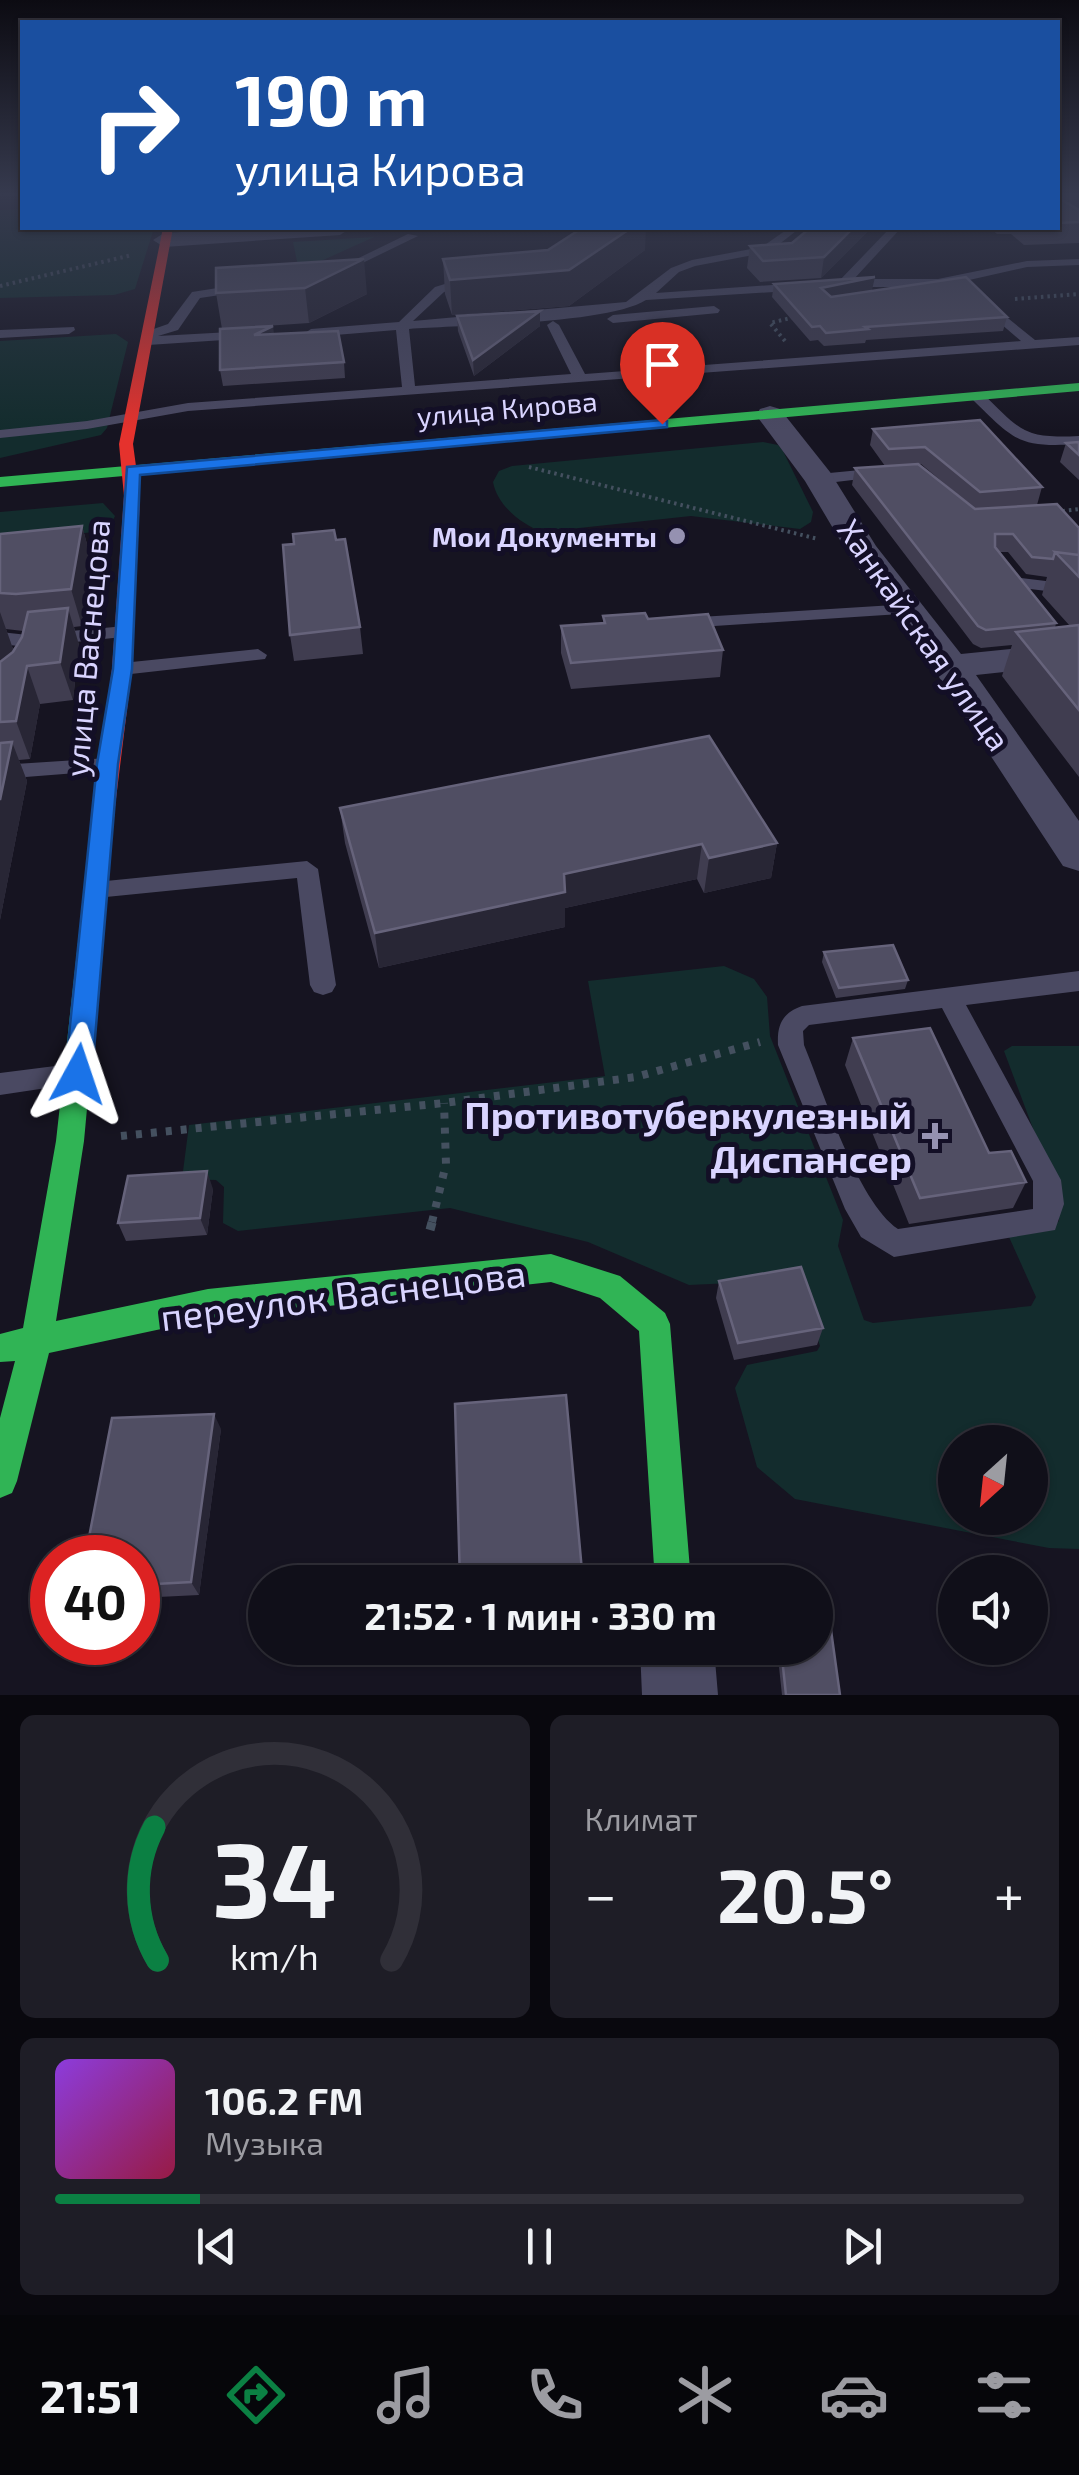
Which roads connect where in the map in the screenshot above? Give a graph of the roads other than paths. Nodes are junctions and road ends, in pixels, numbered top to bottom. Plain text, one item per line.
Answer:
1 (159, 272) edge
2 (334, 272) edge
3 (672, 272) edge
4 (853, 272) edge
5 (981, 272) edge
6 (323, 277) edge
7 (476, 280) edge
8 (938, 283) junction
9 (842, 284) junction
10 (825, 285) edge
11 (262, 286) edge
12 (807, 286) edge
13 (643, 298) junction
14 (876, 298) edge
15 (983, 302) edge
16 (714, 310) dead end
17 (433, 325) junction
18 (554, 325) junction
19 (402, 328) junction
20 (69, 330) dead end
21 (302, 333) edge
22 (0, 334) edge
23 (264, 334) edge
24 (148, 338) junction
25 (1079, 342) edge
26 (1033, 345) junction
27 (580, 378) junction
28 (345, 384) edge
29 (1079, 387) edge
30 (409, 391) junction
31 (977, 396) junction
32 (188, 407) junction
33 (134, 414) junction
34 (770, 415) junction
35 (0, 434) edge
36 (1079, 440) edge
37 (907, 470) edge
38 (132, 471) junction
39 (819, 479) junction
40 (0, 482) edge
41 (1006, 566) edge
42 (1021, 583) junction
43 (1079, 590) edge
44 (910, 610) junction
45 (1042, 611) edge
46 (670, 624) edge
47 (125, 632) junction
48 (0, 638) edge
49 (28, 641) junction
50 (1072, 649) edge
51 (258, 654) dead end
52 (25, 664) edge
53 (951, 666) junction
54 (122, 669) junction
55 (108, 764) junction
56 (0, 772) edge
57 (1079, 855) edge
58 (96, 890) junction
59 (1079, 981) edge
60 (323, 985) dead end
61 (949, 997) junction
62 (78, 1074) junction
63 (0, 1084) edge
64 (36, 1340) junction
65 (0, 1349) edge
66 (0, 1481) edge
67 (672, 1565) edge
68 (678, 1665) edge
69 (680, 1695) edge

1 - 24 street, улица Васнецова
2 - 6 lane
3 - 13 lane
4 - 9 lane
5 - 8 lane
7 - 19 lane
8 - 9 lane
8 - 14 lane
9 - 10 lane
11 - 24 lane
12 - 13 lane
13 - 17 lane
15 - 26 lane
16 - 18 lane
17 - 18 lane
17 - 19 lane
18 - 27 lane
19 - 21 lane
19 - 30 lane
20 - 22 lane
23 - 24 lane
24 - 33 street, улица Васнецова
25 - 26 lane
26 - 27 lane
27 - 30 lane
28 - 32 lane
29 - 31 street, улица Кирова
30 - 32 lane
31 - 34 street, улица Кирова
31 - 36 lane
32 - 33 lane
33 - 35 lane
33 - 38 street, улица Васнецова
34 - 38 street, улица Кирова
34 - 39 street, Ханкайская улица
37 - 39 lane
38 - 40 street, улица Кирова
38 - 47 street, улица Васнецова
39 - 44 street, Ханкайская улица
41 - 42 lane
42 - 43 lane
42 - 45 lane
44 - 46 lane
44 - 53 street, Ханкайская улица
47 - 49 lane
47 - 54 street, улица Васнецова
48 - 49 lane
49 - 52 lane
50 - 53 street
51 - 54 lane
53 - 57 street, Ханкайская улица
54 - 55 street, улица Васнецова
55 - 56 lane
55 - 58 street, улица Васнецова
58 - 60 lane
58 - 62 street, улица Васнецова
59 - 61 lane
61 - 61 lane
62 - 63 lane
62 - 64 street, улица Васнецова
64 - 65 street, переулок Васнецова
64 - 66 street, улица Васнецова
64 - 67 street, переулок Васнецова
68 - 69 street

